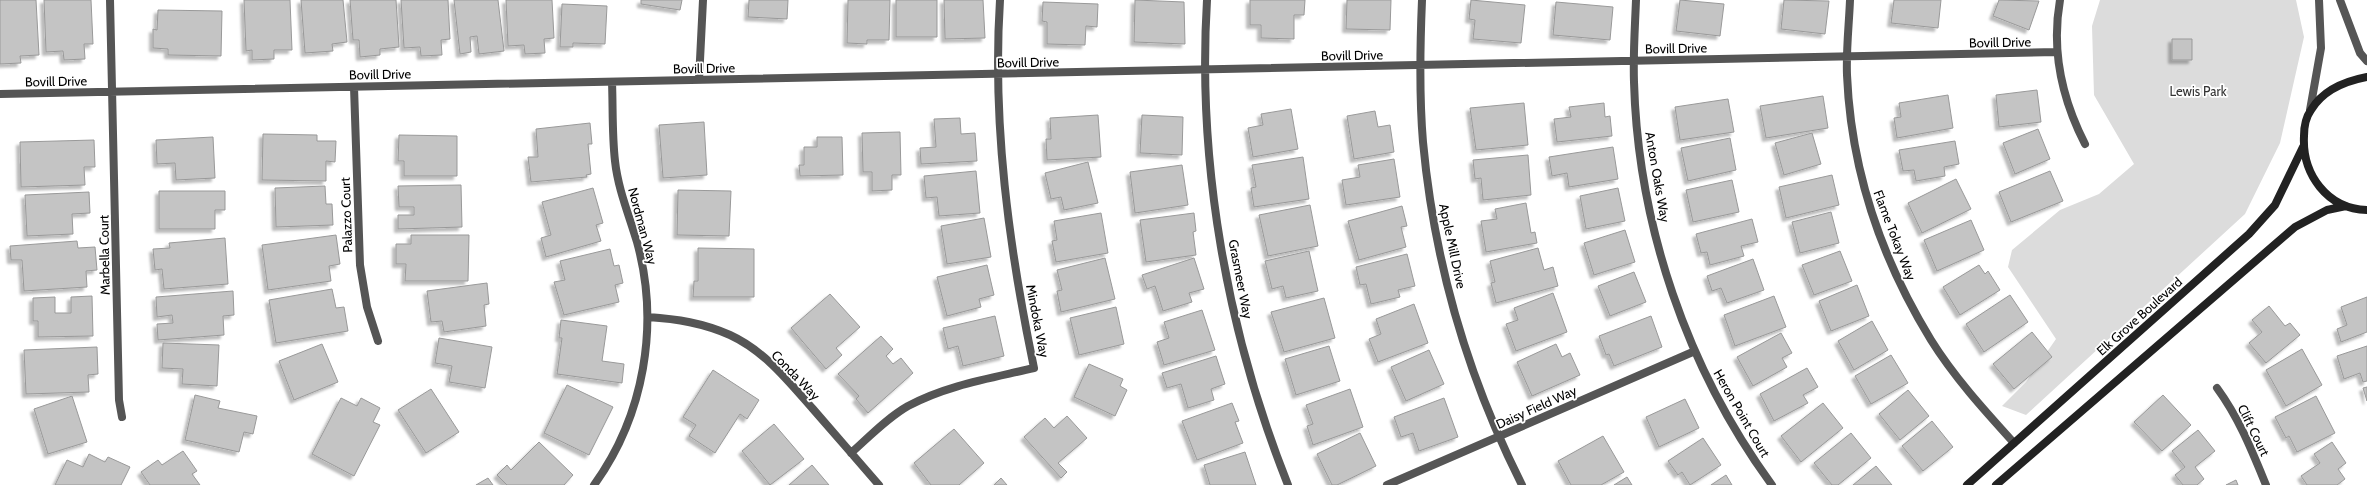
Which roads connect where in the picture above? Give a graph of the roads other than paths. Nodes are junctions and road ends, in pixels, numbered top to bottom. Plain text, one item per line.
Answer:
1 (110, 0) edge
2 (703, 0) edge
3 (1000, 0) edge
4 (1207, 0) edge
5 (1422, 0) edge
6 (1636, 0) edge
7 (1850, 0) edge
8 (2060, 0) edge
9 (2319, 0) edge
10 (2340, 0) edge
11 (2057, 52) junction
12 (1847, 57) junction
13 (1633, 61) junction
14 (2367, 61) edge
15 (1420, 65) junction
16 (1206, 70) junction
17 (999, 74) junction
18 (2367, 77) edge
19 (700, 80) junction
20 (612, 82) junction
21 (354, 87) junction
22 (113, 92) junction
23 (0, 94) edge
24 (2310, 110) junction
25 (2085, 144) dead end
26 (2303, 147) junction
27 (2346, 206) junction
28 (2363, 210) edge
29 (2367, 215) edge
30 (648, 317) junction
31 (378, 341) dead end
32 (1695, 351) junction
33 (2216, 388) dead end
34 (122, 417) dead end
35 (1499, 436) junction
36 (2014, 443) junction
37 (851, 453) junction
38 (594, 485) edge
39 (879, 485) edge
40 (1288, 485) edge
41 (1387, 485) edge
42 (1522, 485) edge
43 (1772, 485) edge
44 (1967, 485) edge
45 (1996, 485) edge
46 (2266, 485) edge

1 - 22 street, Marbella Court
2 - 19 street
3 - 17 street
4 - 16 street, Grasmeer Way
5 - 15 street, Apple Mill Drive
6 - 13 street, Anton Oaks Way
7 - 12 street, Flame Tokay Way
8 - 11 street
9 - 24 street
10 - 14 street
11 - 12 street, Bovill Drive
11 - 25 street
12 - 13 street, Bovill Drive
12 - 36 street, Flame Tokay Way
13 - 15 street, Bovill Drive
13 - 32 street, Anton Oaks Way
15 - 16 street, Bovill Drive
15 - 35 street, Apple Mill Drive
16 - 17 street, Bovill Drive
16 - 40 street, Grasmeer Way
17 - 19 street, Bovill Drive
17 - 37 street, Mindoka Way
18 - 24 main road
19 - 20 street, Bovill Drive
20 - 21 street, Bovill Drive
20 - 30 street, Nordman Way
21 - 22 street, Bovill Drive
21 - 31 street, Palazzo Court
22 - 23 street, Bovill Drive
22 - 34 street, Marbella Court
24 - 26 main road
26 - 27 main road
26 - 36 main road, Elk Grove Boulevard
27 - 28 main road
27 - 45 main road
28 - 29 street
30 - 37 street, Conda Way
30 - 38 street, Nordman Way
32 - 35 street, Daisy Field Way
32 - 43 street, Heron Point Court
33 - 46 street, Clift Court
35 - 41 street, Daisy Field Way
35 - 42 street, Apple Mill Drive
36 - 44 main road, Elk Grove Boulevard
37 - 39 street, Conda Way

